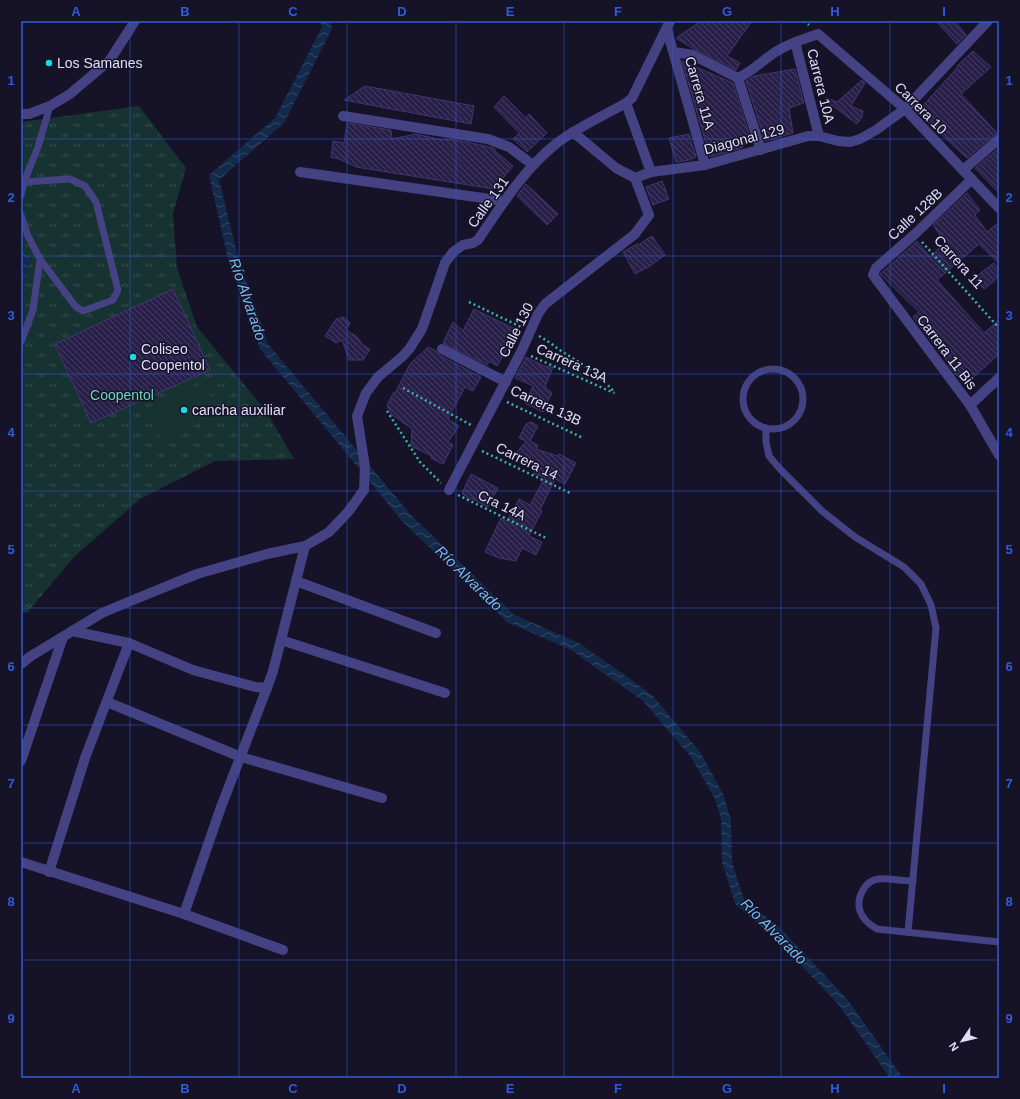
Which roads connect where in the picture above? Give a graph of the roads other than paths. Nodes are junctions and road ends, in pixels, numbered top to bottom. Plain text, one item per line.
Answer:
1 (135, 21) edge
2 (988, 21) edge
3 (668, 25) edge
4 (795, 42) junction
5 (674, 52) junction
6 (738, 78) junction
7 (626, 103) junction
8 (50, 106) junction
9 (905, 109) junction
10 (21, 114) edge
11 (343, 116) dead end
12 (573, 132) junction
13 (819, 136) junction
14 (999, 139) edge
15 (762, 150) junction
16 (533, 165) junction
17 (705, 165) junction
18 (962, 170) junction
19 (300, 172) dead end
20 (651, 172) junction
21 (634, 178) junction
22 (972, 179) junction
23 (23, 182) edge
24 (21, 195) edge
25 (504, 201) junction
26 (999, 208) edge
27 (21, 215) edge
28 (40, 259) junction
29 (876, 268) joint
30 (21, 342) edge
31 (442, 349) dead end
32 (999, 378) edge
33 (506, 382) junction
34 (970, 404) junction
35 (766, 428) junction
36 (999, 455) edge
37 (449, 490) road end
38 (305, 546) junction
39 (296, 581) junction
40 (72, 631) junction
41 (436, 633) dead end
42 (63, 637) junction
43 (281, 640) junction
44 (129, 644) junction
45 (21, 664) edge
46 (267, 688) junction
47 (445, 693) dead end
48 (107, 702) junction
49 (240, 757) junction
50 (21, 761) edge
51 (382, 798) dead end
52 (21, 862) edge
53 (49, 872) junction
54 (913, 881) junction
55 (184, 914) junction
56 (908, 932) junction
57 (999, 942) edge
58 (283, 950) dead end

1 - 8 street
2 - 9 street
3 - 5 street, Carrera 11A
3 - 7 street, Calle 131
4 - 6 street
4 - 9 street, Carrera 10
4 - 13 street, Carrera 10A
5 - 6 street
5 - 17 street, Carrera 11A
6 - 15 street
7 - 12 street, Calle 131
7 - 20 street
8 - 10 street
8 - 23 lane
9 - 13 street, Diagonal 129
9 - 18 street, Carrera 10
11 - 16 street
12 - 16 street, Calle 131
12 - 21 street
13 - 15 street, Diagonal 129
14 - 18 street
15 - 17 street, Diagonal 129
16 - 25 street, Calle 131
17 - 20 street, Diagonal 129
18 - 22 street, Carrera 10
19 - 25 street
20 - 21 street, Diagonal 129
21 - 33 street, Calle 130
22 - 26 street, Carrera 10
22 - 29 street, Calle 128B
23 - 24 lane
23 - 28 lane
25 - 38 street, Calle 131
27 - 28 lane
28 - 30 lane
29 - 34 street, Carrera 11 Bis
31 - 33 street, Carrera 13B
32 - 34 street
33 - 37 street, Calle 130
34 - 36 street, Carrera 11 Bis
35 - 35 lane
35 - 54 lane
38 - 39 street
38 - 40 street, Calle 131
39 - 41 street
39 - 43 street
40 - 42 street, Calle 131
40 - 44 street
42 - 45 street, Calle 131
42 - 50 street
43 - 46 street
43 - 47 street
44 - 46 street
44 - 48 street
46 - 49 street
48 - 49 street
48 - 53 street
49 - 51 street
49 - 55 street
52 - 53 street
53 - 55 street
54 - 56 lane
54 - 56 lane
55 - 58 street
56 - 57 lane

